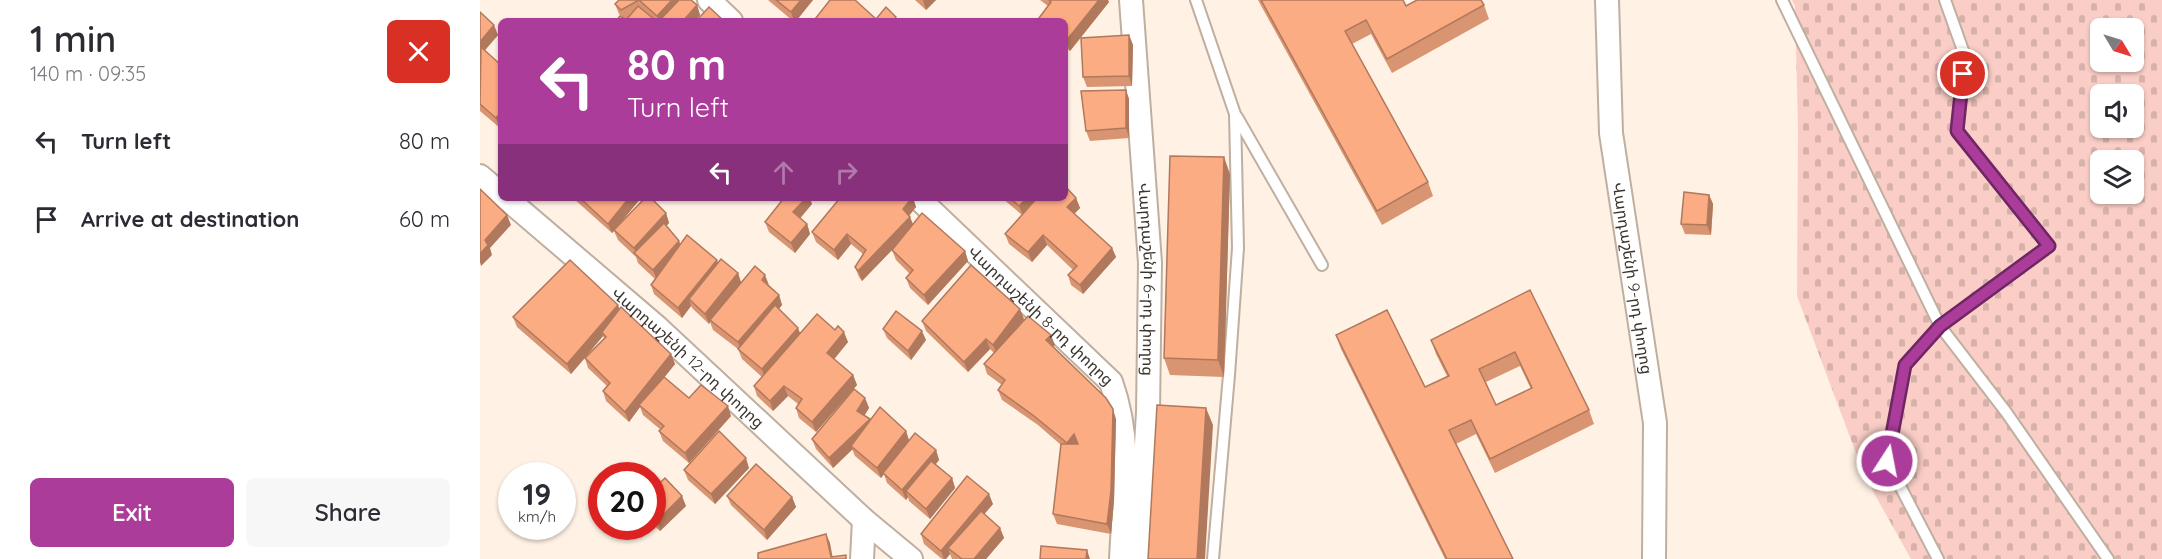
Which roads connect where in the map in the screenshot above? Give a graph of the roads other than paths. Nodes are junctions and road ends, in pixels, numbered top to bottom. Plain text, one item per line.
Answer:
1 (709, 0) edge
2 (1131, 0) edge
3 (1196, 0) edge
4 (1607, 0) edge
5 (1782, 0) edge
6 (1945, 0) edge
7 (728, 18) edge
8 (1235, 114) junction
9 (480, 176) edge
10 (498, 191) edge
11 (510, 201) edge
12 (921, 201) edge
13 (1322, 265) dead end
14 (1940, 326) junction
15 (864, 520) junction
16 (862, 559) edge
17 (911, 559) edge
18 (1121, 559) edge
19 (1139, 559) edge
20 (1213, 559) edge
21 (1654, 559) edge
22 (1938, 559) edge
23 (2108, 559) edge

1 - 7 street
2 - 19 street, Վարդաշենի 6-րդ փողոց
3 - 8 lane
4 - 21 street, Վարդաշենի 9-րդ փողոց
5 - 14 lane
6 - 14 lane
8 - 13 lane
8 - 20 lane
9 - 10 street
11 - 15 street, Վարդաշենի 12-րդ փողոց
12 - 18 street, Վարդաշենի 8-րդ փողոց
14 - 22 lane
14 - 23 lane
15 - 16 street
15 - 17 street, Վարդաշենի 12-րդ փողոց

